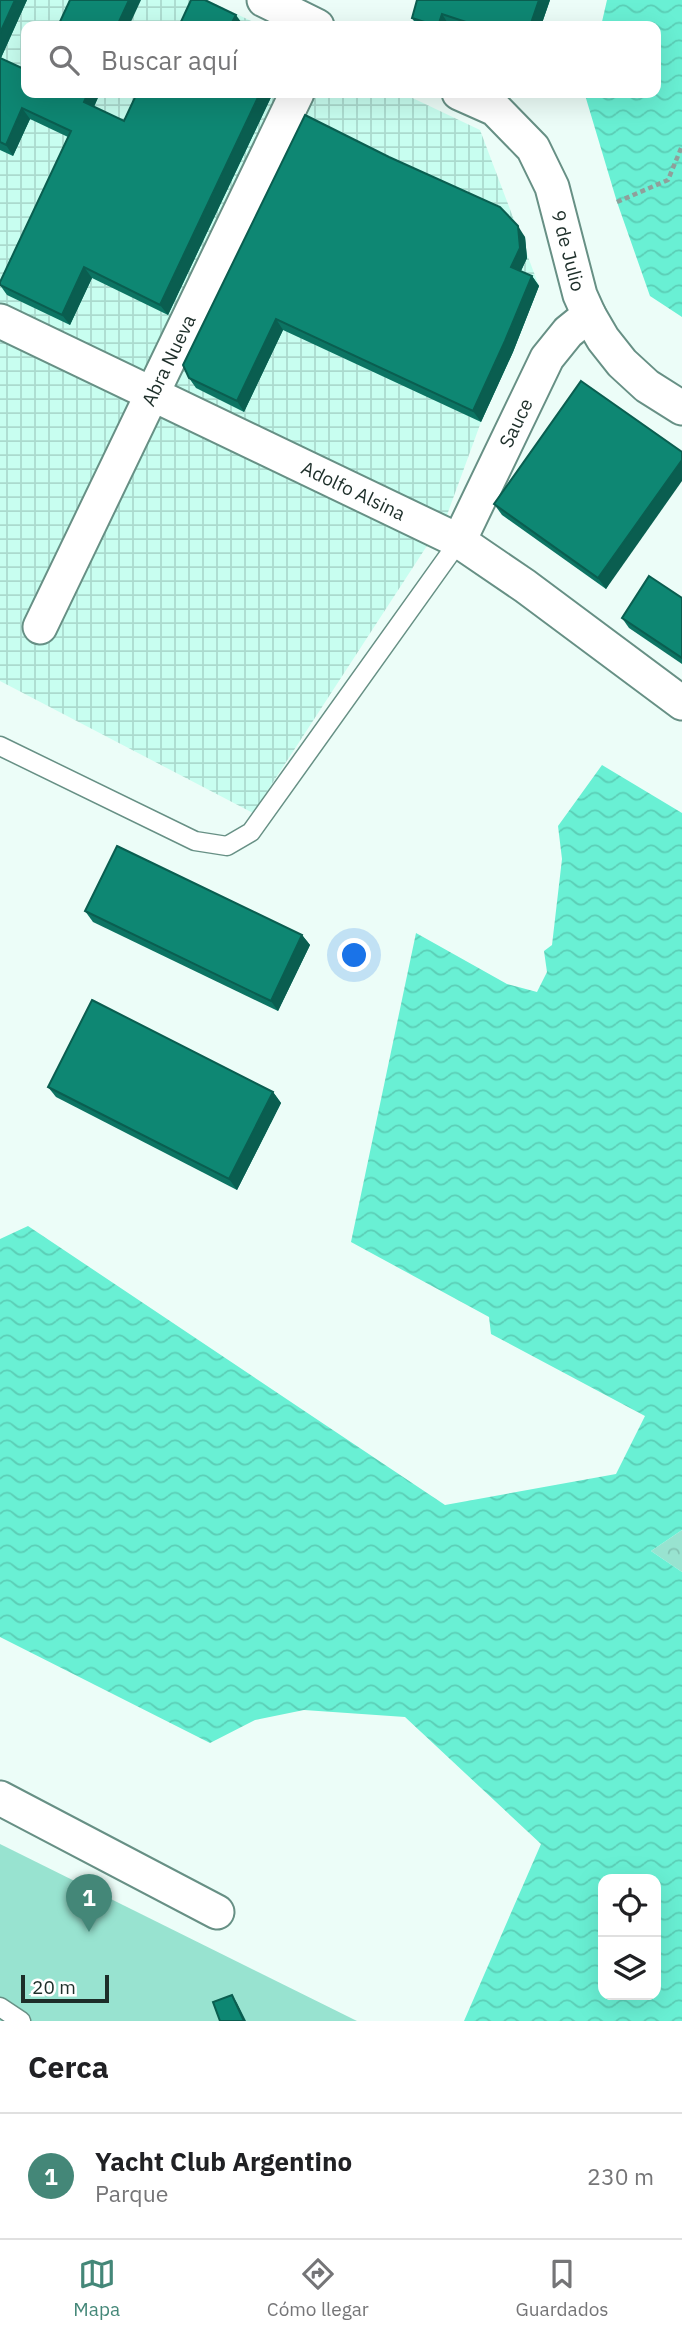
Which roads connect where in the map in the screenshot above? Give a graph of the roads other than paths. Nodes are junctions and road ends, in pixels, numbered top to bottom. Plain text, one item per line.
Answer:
1 (264, 0) edge
2 (307, 21) edge
3 (295, 98) edge
4 (470, 98) edge
5 (589, 315) junction
6 (0, 321) edge
7 (152, 394) junction
8 (682, 408) edge
9 (459, 541) junction
10 (40, 627) dead end
11 (682, 703) edge
12 (0, 746) edge
13 (0, 1798) edge
14 (217, 1912) dead end
15 (0, 2007) edge
16 (20, 2021) edge

1 - 2 street
3 - 7 street, Abra Nueva
4 - 5 street, 9 de Julio
5 - 8 street, 9 de Julio
5 - 9 street, Sauce
6 - 7 street, Adolfo Alsina
7 - 9 street, Adolfo Alsina
7 - 10 street, Abra Nueva
9 - 11 street, Adolfo Alsina
9 - 12 lane
13 - 14 street
15 - 16 lane

